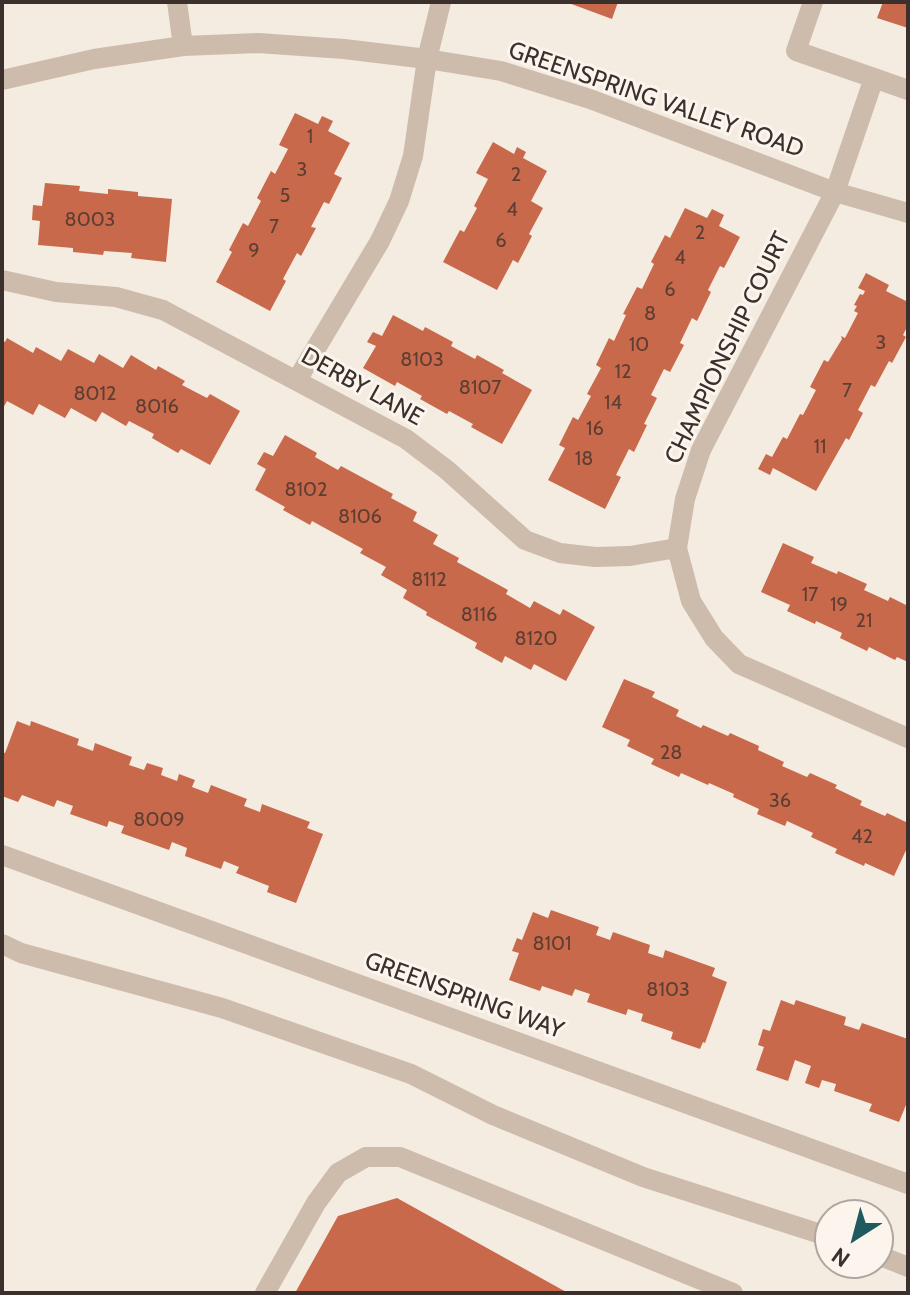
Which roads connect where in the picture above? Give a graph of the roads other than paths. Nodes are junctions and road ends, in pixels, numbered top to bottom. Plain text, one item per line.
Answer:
1 (177, 2) edge
2 (441, 2) edge
3 (813, 2) edge
4 (183, 46) junction
5 (427, 59) junction
6 (874, 78) junction
7 (2, 80) edge
8 (908, 90) edge
9 (835, 192) junction
10 (908, 213) edge
11 (2, 280) edge
12 (297, 380) junction
13 (677, 548) junction
14 (908, 738) edge
15 (2, 855) edge
16 (2, 944) edge
17 (908, 1184) edge
18 (814, 1232) edge
19 (265, 1293) edge
20 (733, 1293) edge

1 - 4 street
2 - 5 street
3 - 6 street
4 - 5 street, GREENSPRING VALLEY ROAD
4 - 7 street, GREENSPRING VALLEY ROAD
5 - 9 street, GREENSPRING VALLEY ROAD
5 - 12 street
6 - 8 street
6 - 9 street, CHAMPIONSHIP COURT
9 - 10 street, GREENSPRING VALLEY ROAD
9 - 13 street, CHAMPIONSHIP COURT
11 - 12 street, DERBY LANE
12 - 13 street, DERBY LANE
13 - 14 street, CHAMPIONSHIP COURT
15 - 17 street, GREENSPRING WAY
16 - 18 street
19 - 20 street

